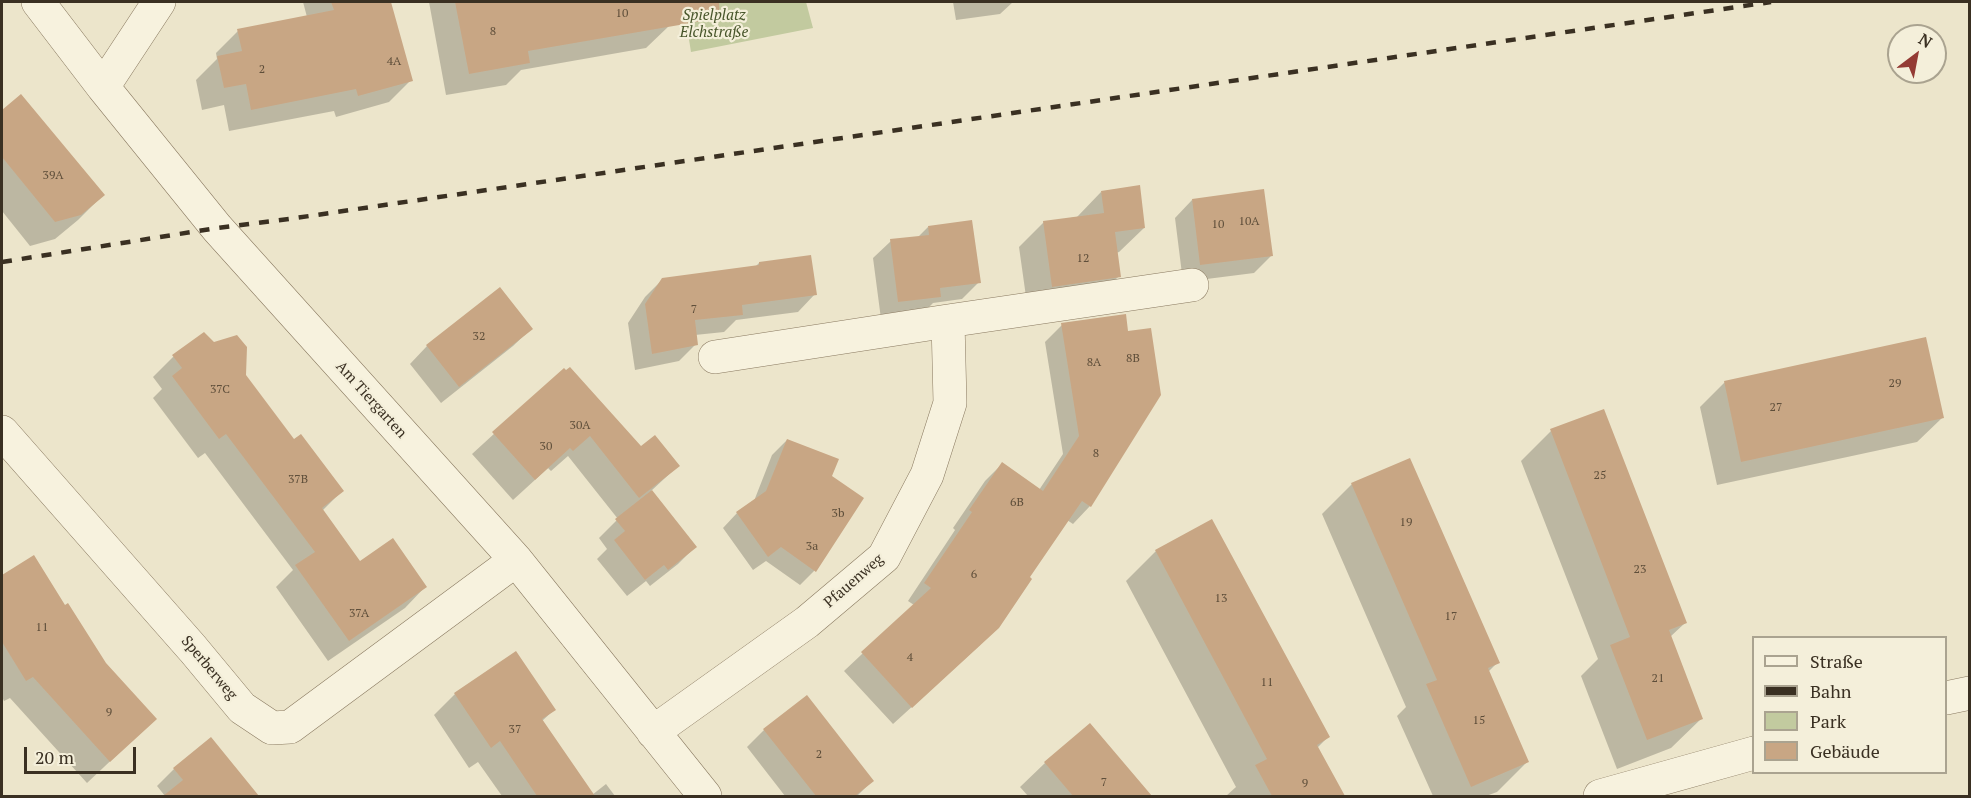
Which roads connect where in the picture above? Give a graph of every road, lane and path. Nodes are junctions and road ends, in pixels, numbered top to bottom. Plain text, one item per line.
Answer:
1 (38, 2) edge
2 (159, 2) edge
3 (103, 87) junction
4 (1192, 285) dead end
5 (948, 321) junction
6 (715, 357) dead end
7 (2, 432) edge
8 (516, 560) junction
9 (1970, 693) edge
10 (1947, 698) edge
11 (653, 732) junction
12 (1752, 754) edge
13 (705, 796) edge
14 (1600, 796) edge

1 - 3 street, Am Tiergarten
2 - 3 street
3 - 8 street, Am Tiergarten
4 - 5 street
5 - 6 street
5 - 11 street, Pfauenweg
7 - 8 street, Sperberweg
8 - 11 street, Am Tiergarten
9 - 10 street
11 - 13 street, Am Tiergarten
12 - 14 street

